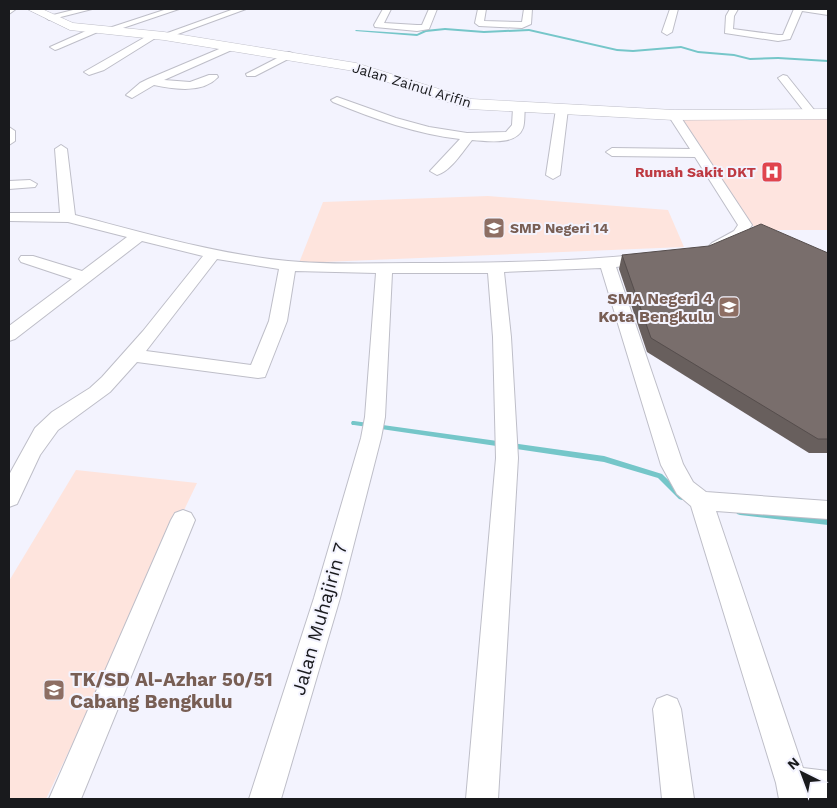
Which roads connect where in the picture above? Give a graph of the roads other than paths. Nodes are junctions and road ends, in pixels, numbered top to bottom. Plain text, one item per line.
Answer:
1 (12, 9) edge
2 (33, 9) edge
3 (88, 9) edge
4 (176, 9) edge
5 (242, 9) edge
6 (387, 9) edge
7 (433, 9) edge
8 (482, 9) edge
9 (528, 9) edge
10 (674, 9) edge
11 (734, 9) edge
12 (798, 9) edge
13 (804, 9) edge
14 (9, 11) edge
15 (825, 11) edge
16 (49, 17) junction
17 (103, 30) junction
18 (667, 32) dead end
19 (159, 35) junction
20 (231, 46) junction
21 (55, 48) dead end
22 (289, 55) junction
23 (89, 72) dead end
24 (252, 74) dead end
25 (213, 77) dead end
26 (783, 78) dead end
27 (152, 81) junction
28 (132, 95) dead end
29 (337, 100) dead end
30 (519, 108) junction
31 (562, 109) junction
32 (811, 113) junction
33 (828, 114) edge
34 (674, 115) junction
35 (9, 131) edge
36 (468, 137) junction
37 (9, 141) edge
38 (61, 149) dead end
39 (612, 152) dead end
40 (699, 153) junction
41 (437, 171) dead end
42 (553, 176) dead end
43 (30, 184) dead end
44 (9, 185) edge
45 (9, 217) edge
46 (68, 218) junction
47 (745, 225) junction
48 (762, 233) edge
49 (140, 235) junction
50 (705, 251) edge
51 (213, 254) junction
52 (661, 257) edge
53 (27, 259) dead end
54 (607, 263) junction
55 (288, 266) junction
56 (496, 268) junction
57 (384, 269) junction
58 (84, 277) junction
59 (9, 335) edge
60 (134, 355) junction
61 (9, 498) edge
62 (828, 510) edge
63 (704, 511) junction
64 (183, 520) dead end
65 (667, 709) dead end
66 (828, 786) edge
67 (794, 791) edge
68 (65, 799) edge
69 (265, 799) edge
70 (482, 799) edge
71 (678, 799) edge

1 - 14 street
2 - 16 street, Jalan Zainul Arifin
3 - 16 street
4 - 17 street
5 - 19 street
6 - 7 street
8 - 9 street
10 - 18 street
11 - 12 street
13 - 15 street
16 - 17 street, Jalan Zainul Arifin
17 - 19 street, Jalan Zainul Arifin
17 - 21 street
19 - 20 street, Jalan Zainul Arifin
19 - 23 street
20 - 22 street, Jalan Zainul Arifin
20 - 27 street
22 - 24 street
22 - 30 street, Jalan Zainul Arifin
25 - 27 street
26 - 32 street
27 - 28 street
29 - 36 street
30 - 31 street, Jalan Zainul Arifin
30 - 36 street
31 - 34 street, Jalan Zainul Arifin
31 - 42 street
32 - 33 street, Jalan Zainul Arifin
32 - 34 street, Jalan Zainul Arifin
34 - 40 street
35 - 37 street
36 - 41 street
38 - 46 street
39 - 40 street
40 - 47 street
43 - 44 street
45 - 46 street
46 - 49 street
47 - 48 street
47 - 50 street
49 - 51 street
49 - 58 street
51 - 55 street
51 - 60 street
52 - 54 street
53 - 58 street
54 - 56 street
54 - 63 street
55 - 57 street
55 - 60 street
56 - 57 street
56 - 70 street
57 - 69 street, Jalan Muhajirin 7
58 - 59 street
60 - 61 street
62 - 63 street
63 - 67 street
64 - 68 street
65 - 71 street
66 - 67 street

